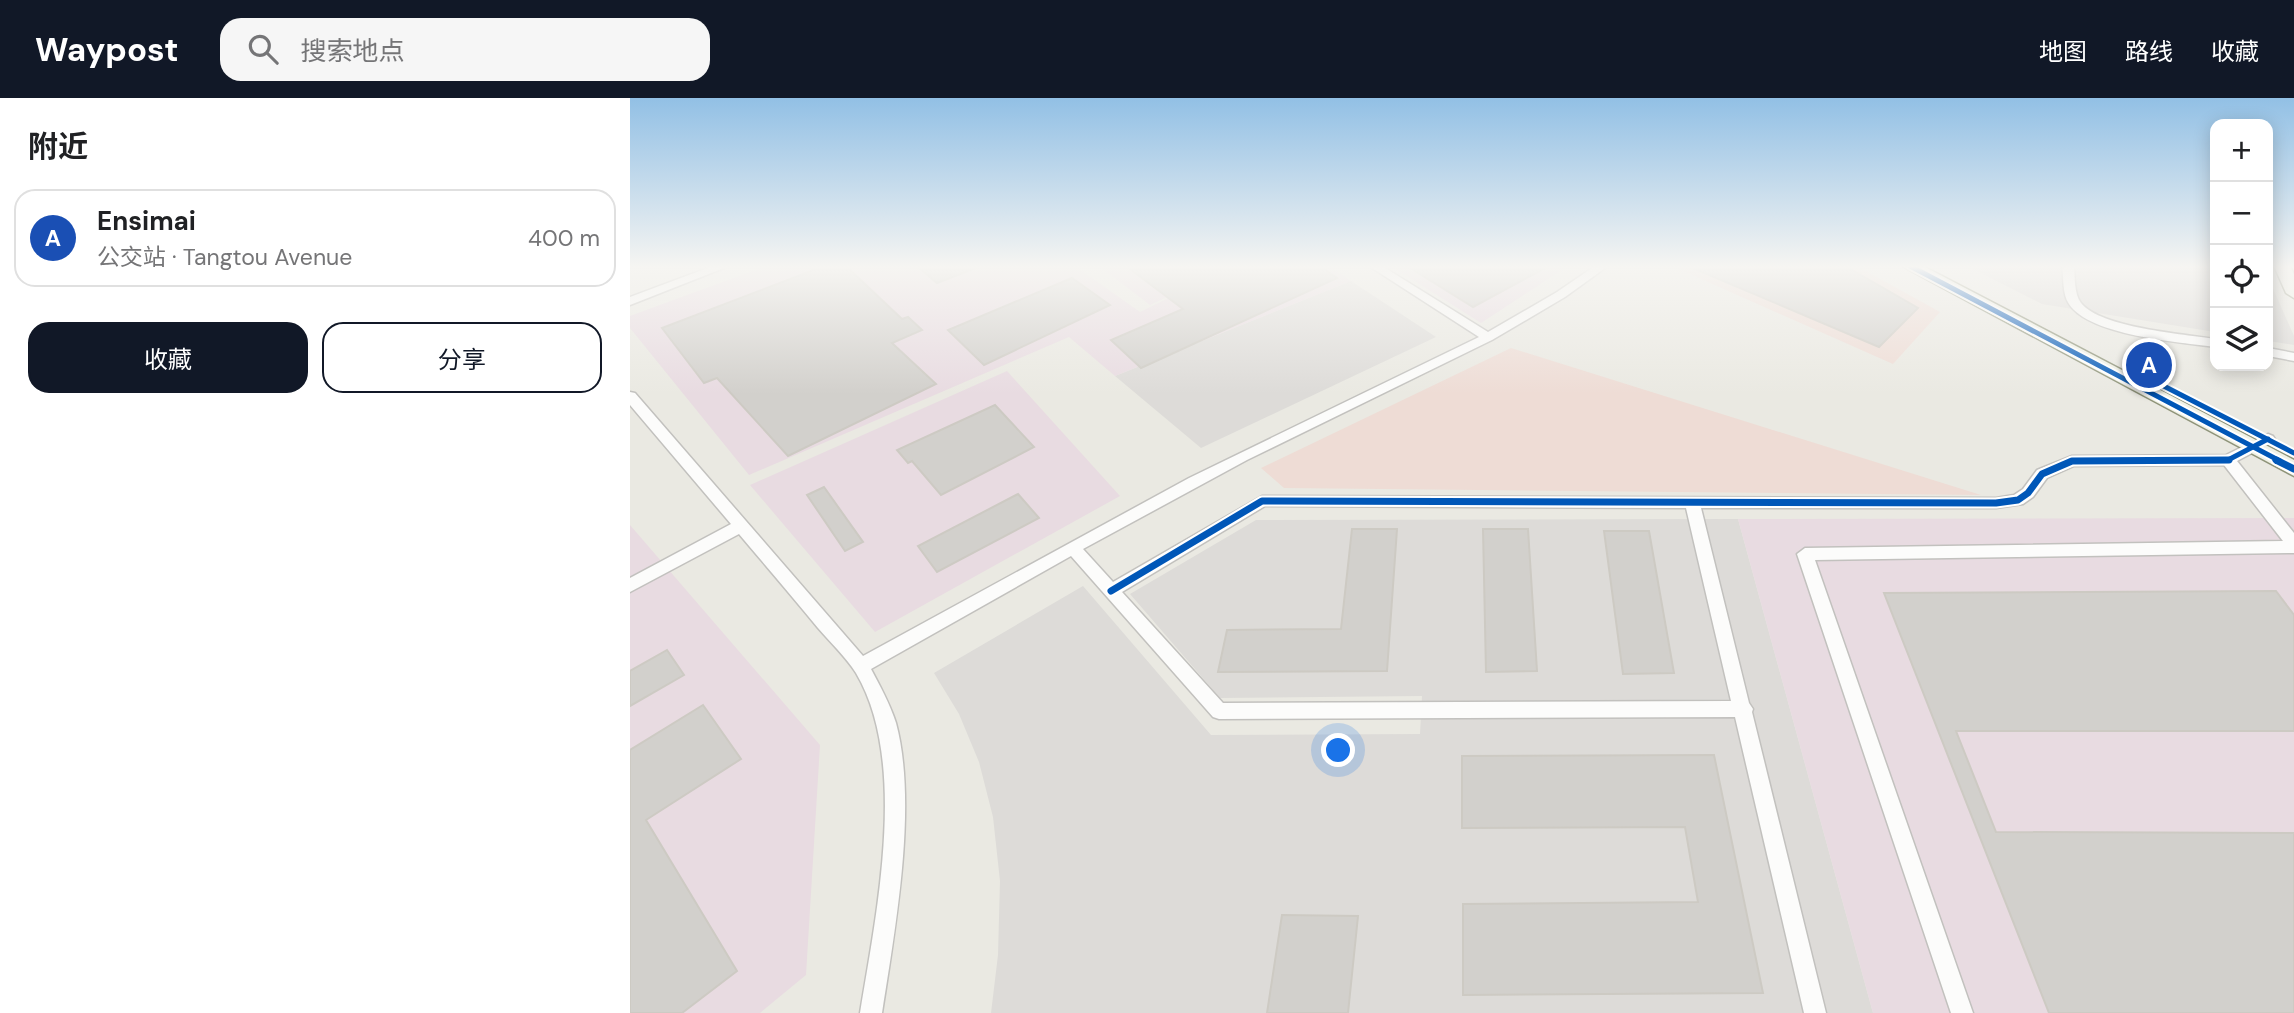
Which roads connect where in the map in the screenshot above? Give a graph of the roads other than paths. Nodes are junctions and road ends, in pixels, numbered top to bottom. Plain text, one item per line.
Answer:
1 (1443, 309) edge
2 (1534, 309) edge
3 (1995, 309) edge
4 (2013, 309) edge
5 (2082, 309) edge
6 (1488, 337) junction
7 (2210, 341) edge
8 (2273, 353) edge
9 (2294, 357) edge
10 (630, 396) edge
11 (2261, 443) junction
12 (2294, 453) edge
13 (2228, 460) junction
14 (2294, 469) edge
15 (1692, 502) junction
16 (741, 526) junction
17 (2294, 545) edge
18 (1074, 548) junction
19 (630, 586) edge
20 (1111, 591) junction
21 (861, 666) junction
22 (1744, 709) junction
23 (872, 1013) edge
24 (1815, 1013) edge
25 (1962, 1013) edge

1 - 6 street
2 - 6 street
3 - 11 main road
4 - 11 main road
5 - 7 street
6 - 18 street
8 - 9 street
10 - 16 street
11 - 12 main road
11 - 13 street
11 - 14 main road
13 - 15 street
13 - 17 street
15 - 20 street
15 - 22 street
16 - 19 street
16 - 21 street
17 - 25 street
18 - 20 street
18 - 21 street
20 - 22 street
21 - 23 street
22 - 24 street

